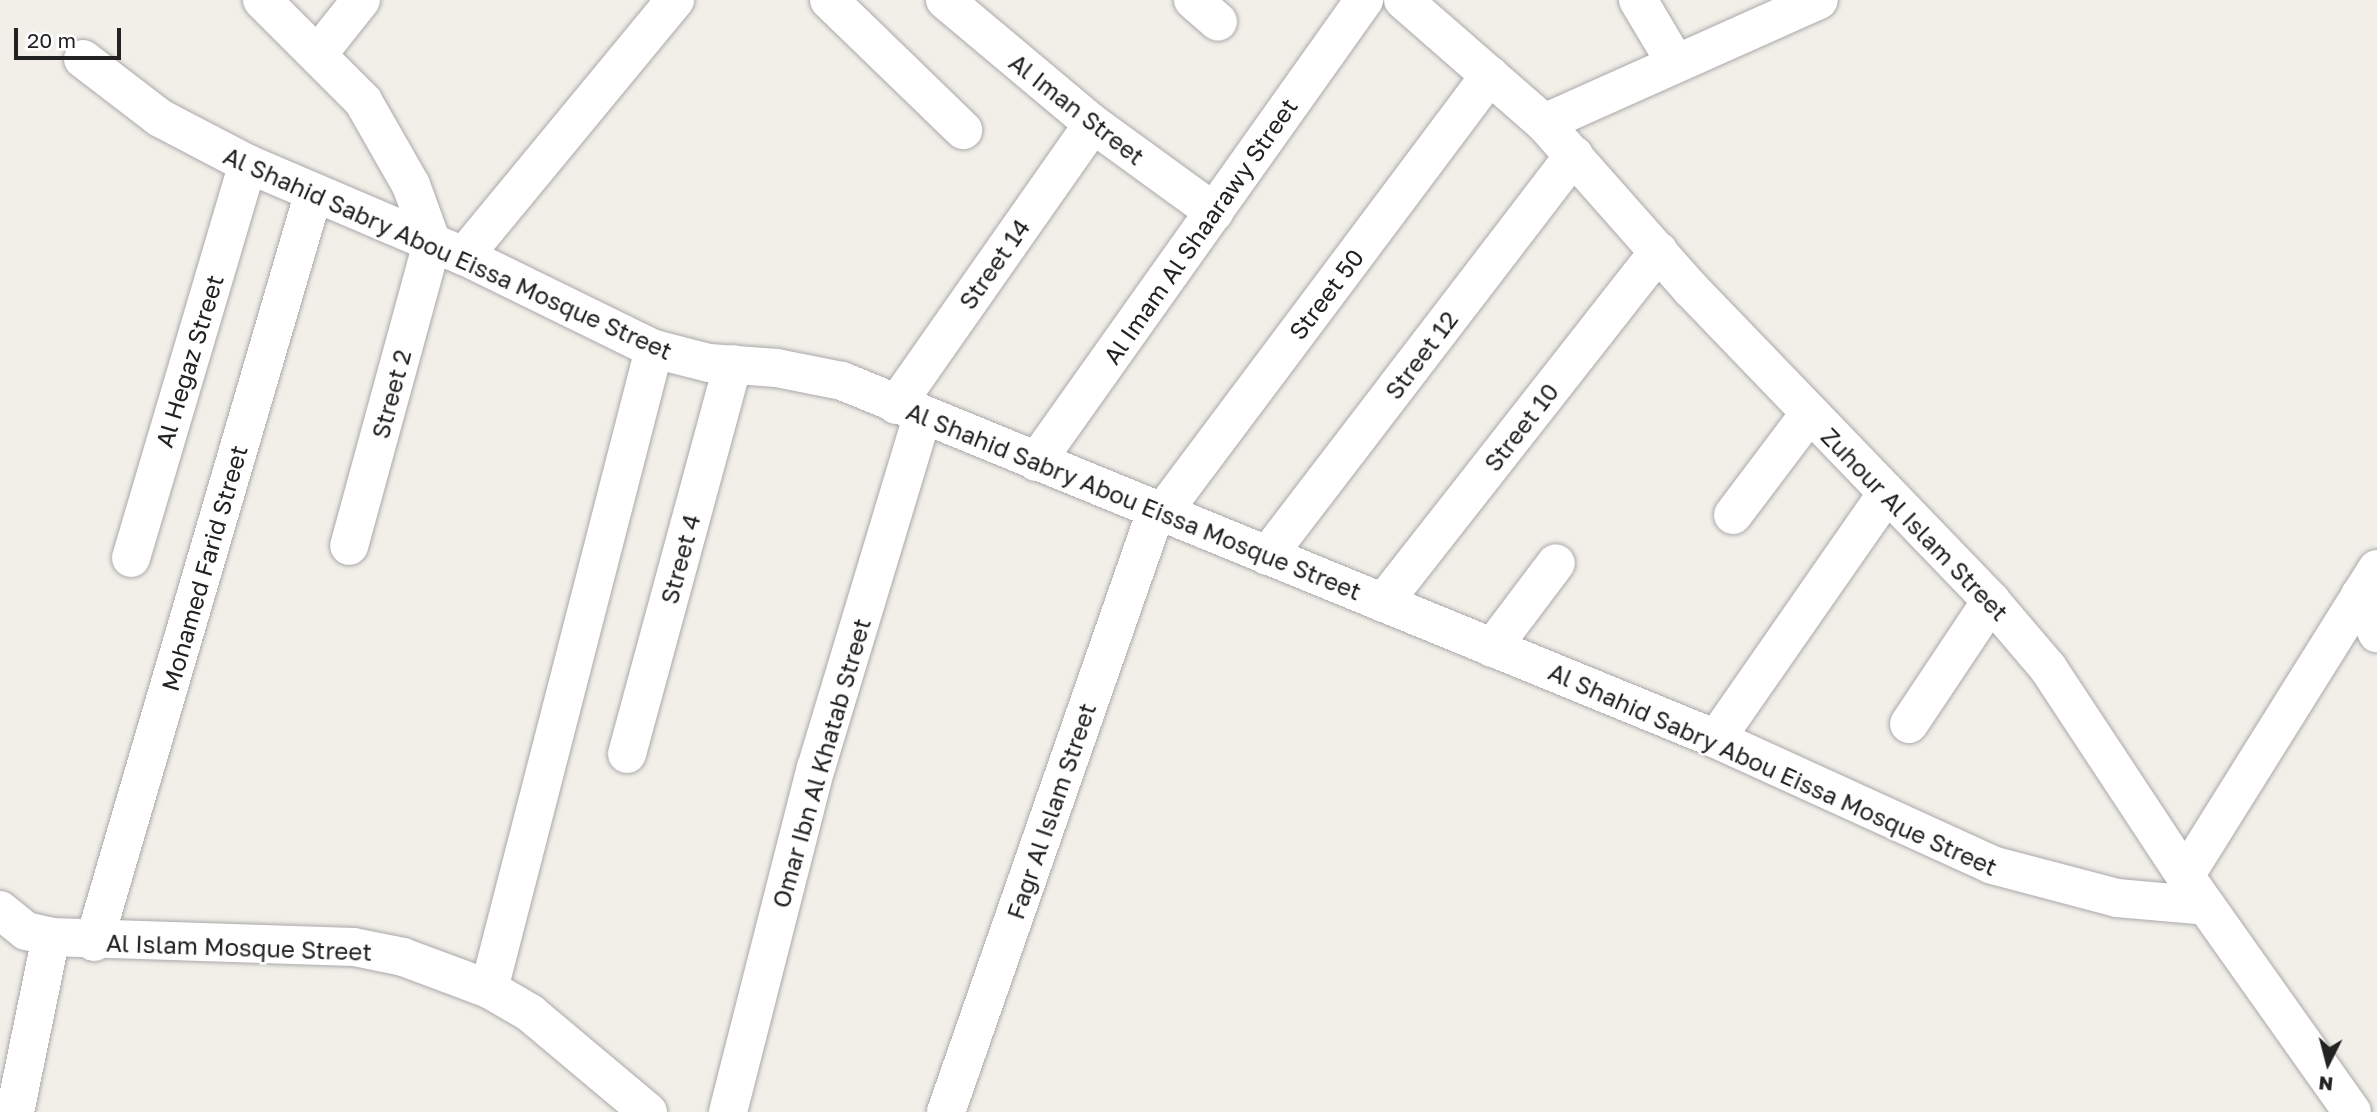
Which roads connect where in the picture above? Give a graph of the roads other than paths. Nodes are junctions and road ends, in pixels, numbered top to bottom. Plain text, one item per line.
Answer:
1 (262, 0) edge
2 (361, 0) edge
3 (675, 0) edge
4 (829, 0) edge
5 (945, 0) edge
6 (1364, 0) edge
7 (1403, 0) edge
8 (1638, 0) edge
9 (1819, 0) edge
10 (318, 54) junction
11 (83, 59) dead end
12 (1676, 64) junction
13 (1490, 75) junction
14 (1544, 123) junction
15 (1093, 124) junction
16 (963, 130) dead end
17 (1574, 155) junction
18 (248, 164) junction
19 (313, 195) junction
20 (1214, 212) junction
21 (448, 250) junction
22 (1659, 251) junction
23 (654, 349) junction
24 (733, 364) junction
25 (909, 410) junction
26 (1809, 414) junction
27 (1036, 462) junction
28 (1886, 494) junction
29 (1159, 512) junction
30 (1733, 515) dead end
31 (349, 546) dead end
32 (1267, 556) junction
33 (131, 558) dead end
34 (1556, 564) dead end
35 (2369, 582) edge
36 (1991, 601) junction
37 (1382, 603) junction
38 (2377, 633) edge
39 (1492, 648) junction
40 (1909, 724) dead end
41 (1716, 738) junction
42 (627, 754) dead end
43 (2195, 891) junction
44 (0, 910) edge
45 (51, 937) junction
46 (94, 942) junction
47 (489, 989) junction
48 (15, 1112) edge
49 (648, 1112) edge
50 (728, 1112) edge
51 (946, 1112) edge
52 (2352, 1112) edge

1 - 10 street
2 - 10 street
3 - 21 street
4 - 16 street
5 - 15 street, Al Iman Street
6 - 20 street, Al Imam Al Shaarawy Street
7 - 13 street, Zuhour Al Islam Street
8 - 12 street
9 - 12 street
10 - 21 street
11 - 18 street, Al Shahid Sabry Abou Eissa Mosque Street
12 - 14 street
13 - 14 street, Zuhour Al Islam Street
13 - 29 street, Street 50
14 - 17 street, Zuhour Al Islam Street
15 - 20 street, Al Iman Street
15 - 25 street, Street 14
17 - 22 street, Zuhour Al Islam Street
17 - 32 street, Street 12
18 - 19 street, Al Shahid Sabry Abou Eissa Mosque Street
18 - 33 street, Al Hegaz Street
19 - 21 street, Al Shahid Sabry Abou Eissa Mosque Street
19 - 46 street, Mohamed Farid Street
20 - 27 street, Al Imam Al Shaarawy Street
21 - 23 street, Al Shahid Sabry Abou Eissa Mosque Street
21 - 31 street, Street 2
22 - 26 street, Zuhour Al Islam Street
22 - 37 street, Street 10
23 - 24 street, Al Shahid Sabry Abou Eissa Mosque Street
23 - 47 street
24 - 25 street, Al Shahid Sabry Abou Eissa Mosque Street
24 - 42 street, Street 4
25 - 27 street, Al Shahid Sabry Abou Eissa Mosque Street
25 - 50 street, Omar Ibn Al Khatab Street
26 - 28 street, Zuhour Al Islam Street
26 - 30 street
27 - 29 street, Al Shahid Sabry Abou Eissa Mosque Street
28 - 36 street, Zuhour Al Islam Street
28 - 41 street
29 - 32 street, Al Shahid Sabry Abou Eissa Mosque Street
29 - 51 street, Fagr Al Islam Street
32 - 37 street, Al Shahid Sabry Abou Eissa Mosque Street
34 - 39 street
35 - 38 street
35 - 43 street
36 - 40 street
36 - 43 street, Zuhour Al Islam Street
37 - 39 street, Al Shahid Sabry Abou Eissa Mosque Street
39 - 41 street, Al Shahid Sabry Abou Eissa Mosque Street
41 - 43 street, Al Shahid Sabry Abou Eissa Mosque Street
43 - 52 street, Zuhour Al Islam Street
44 - 45 street, Al Islam Mosque Street
45 - 46 street, Al Islam Mosque Street
45 - 48 street
46 - 47 street, Al Islam Mosque Street
47 - 49 street, Al Islam Mosque Street

